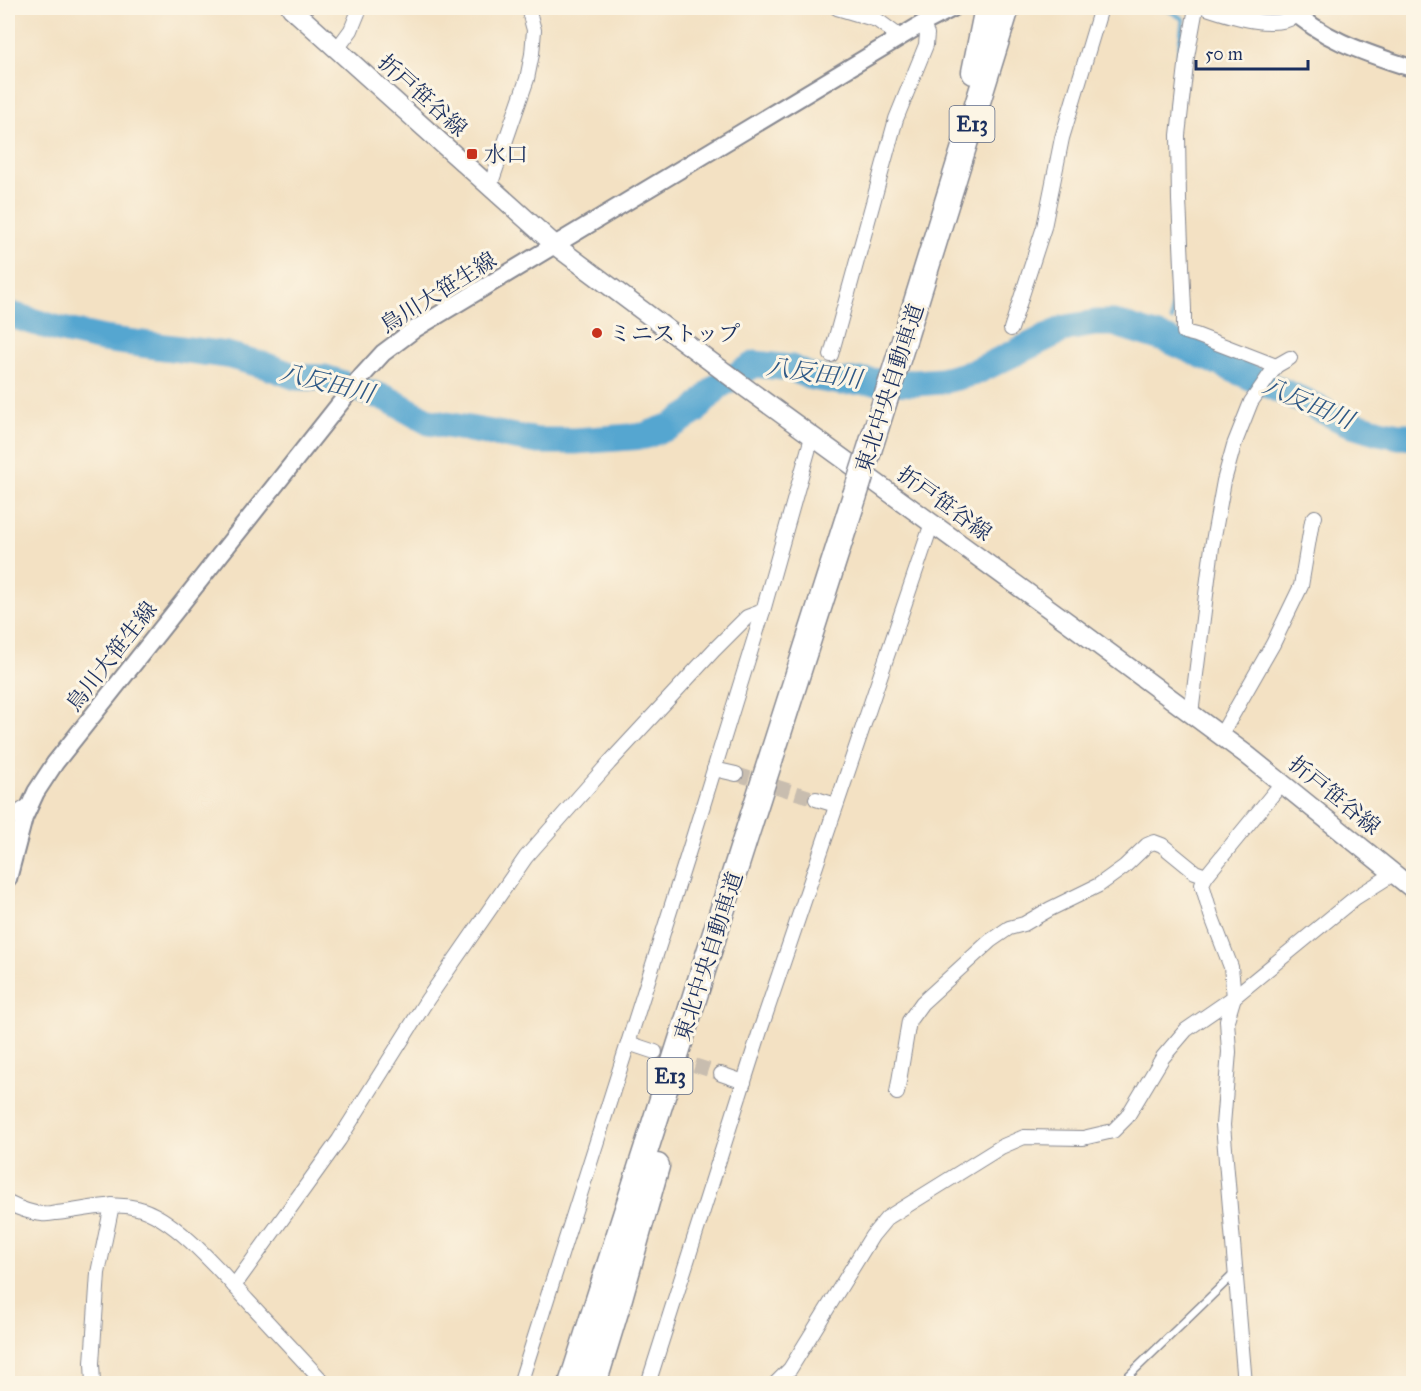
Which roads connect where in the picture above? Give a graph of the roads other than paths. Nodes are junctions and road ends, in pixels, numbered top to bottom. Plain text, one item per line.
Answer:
1 (291, 8) edge
2 (360, 8) edge
3 (528, 8) edge
4 (837, 8) edge
5 (953, 8) edge
6 (1007, 8) edge
7 (1016, 8) edge
8 (1101, 8) edge
9 (1196, 8) edge
10 (1207, 8) edge
11 (1294, 11) edge
12 (922, 24) junction
13 (995, 25) edge
14 (900, 37) junction
15 (337, 49) junction
16 (1413, 69) edge
17 (489, 186) junction
18 (556, 246) junction
19 (1011, 329) dead end
20 (831, 355) dead end
21 (1290, 358) dead end
22 (1274, 369) junction
23 (812, 437) junction
24 (1315, 517) dead end
25 (932, 523) junction
26 (763, 611) junction
27 (1191, 714) junction
28 (1221, 735) junction
29 (769, 768) junction
30 (714, 769) junction
31 (736, 774) tunnel mouth
32 (1282, 783) junction
33 (816, 798) tunnel mouth
34 (31, 804) junction
35 (836, 805) junction
36 (8, 819) edge
37 (1393, 874) junction
38 (1206, 876) junction
39 (8, 879) edge
40 (1413, 890) edge
41 (1234, 997) junction
42 (628, 1043) junction
43 (655, 1052) tunnel mouth
44 (721, 1074) tunnel mouth
45 (744, 1082) junction
46 (897, 1093) dead end
47 (8, 1203) edge
48 (112, 1205) junction
49 (1236, 1272) junction
50 (234, 1286) junction
51 (93, 1383) edge
52 (325, 1383) edge
53 (520, 1383) edge
54 (571, 1383) edge
55 (594, 1383) edge
56 (648, 1383) edge
57 (776, 1383) edge
58 (1120, 1383) edge
59 (1245, 1383) edge

1 - 15 main road, 折戸笹谷線
2 - 15 street
3 - 17 street
4 - 14 street
5 - 12 street, 鳥川大笹生線
6 - 13 highway, 東北中央自動車道 / E13
7 - 13 highway
8 - 19 street
9 - 22 street
10 - 11 street
11 - 16 street
12 - 14 street, 鳥川大笹生線
12 - 20 street
13 - 29 highway, 東北中央自動車道 / E13, bridge
14 - 18 street, 鳥川大笹生線
15 - 17 main road, 折戸笹谷線
17 - 18 main road, 折戸笹谷線
18 - 23 main road, 折戸笹谷線
18 - 34 street, 鳥川大笹生線
21 - 22 street
22 - 27 street
23 - 25 main road, 折戸笹谷線
23 - 26 street
24 - 28 street
25 - 27 main road, 折戸笹谷線
25 - 35 street
26 - 30 street
26 - 50 street
27 - 28 main road, 折戸笹谷線
28 - 32 main road, 折戸笹谷線
29 - 54 highway, 東北中央自動車道 / E13
29 - 55 highway, 東北中央自動車道 / E13
30 - 31 street
30 - 42 street
32 - 37 main road, 折戸笹谷線
32 - 38 street
33 - 35 street
34 - 36 street
34 - 39 street, 鳥川大笹生線
35 - 45 street
37 - 40 main road, 折戸笹谷線
37 - 41 street
38 - 41 street
38 - 46 street
41 - 49 street
41 - 57 street
42 - 43 street
42 - 53 street
44 - 45 street
45 - 56 street
47 - 48 street
48 - 50 street
48 - 51 street
49 - 58 lane
49 - 59 street
50 - 52 street

